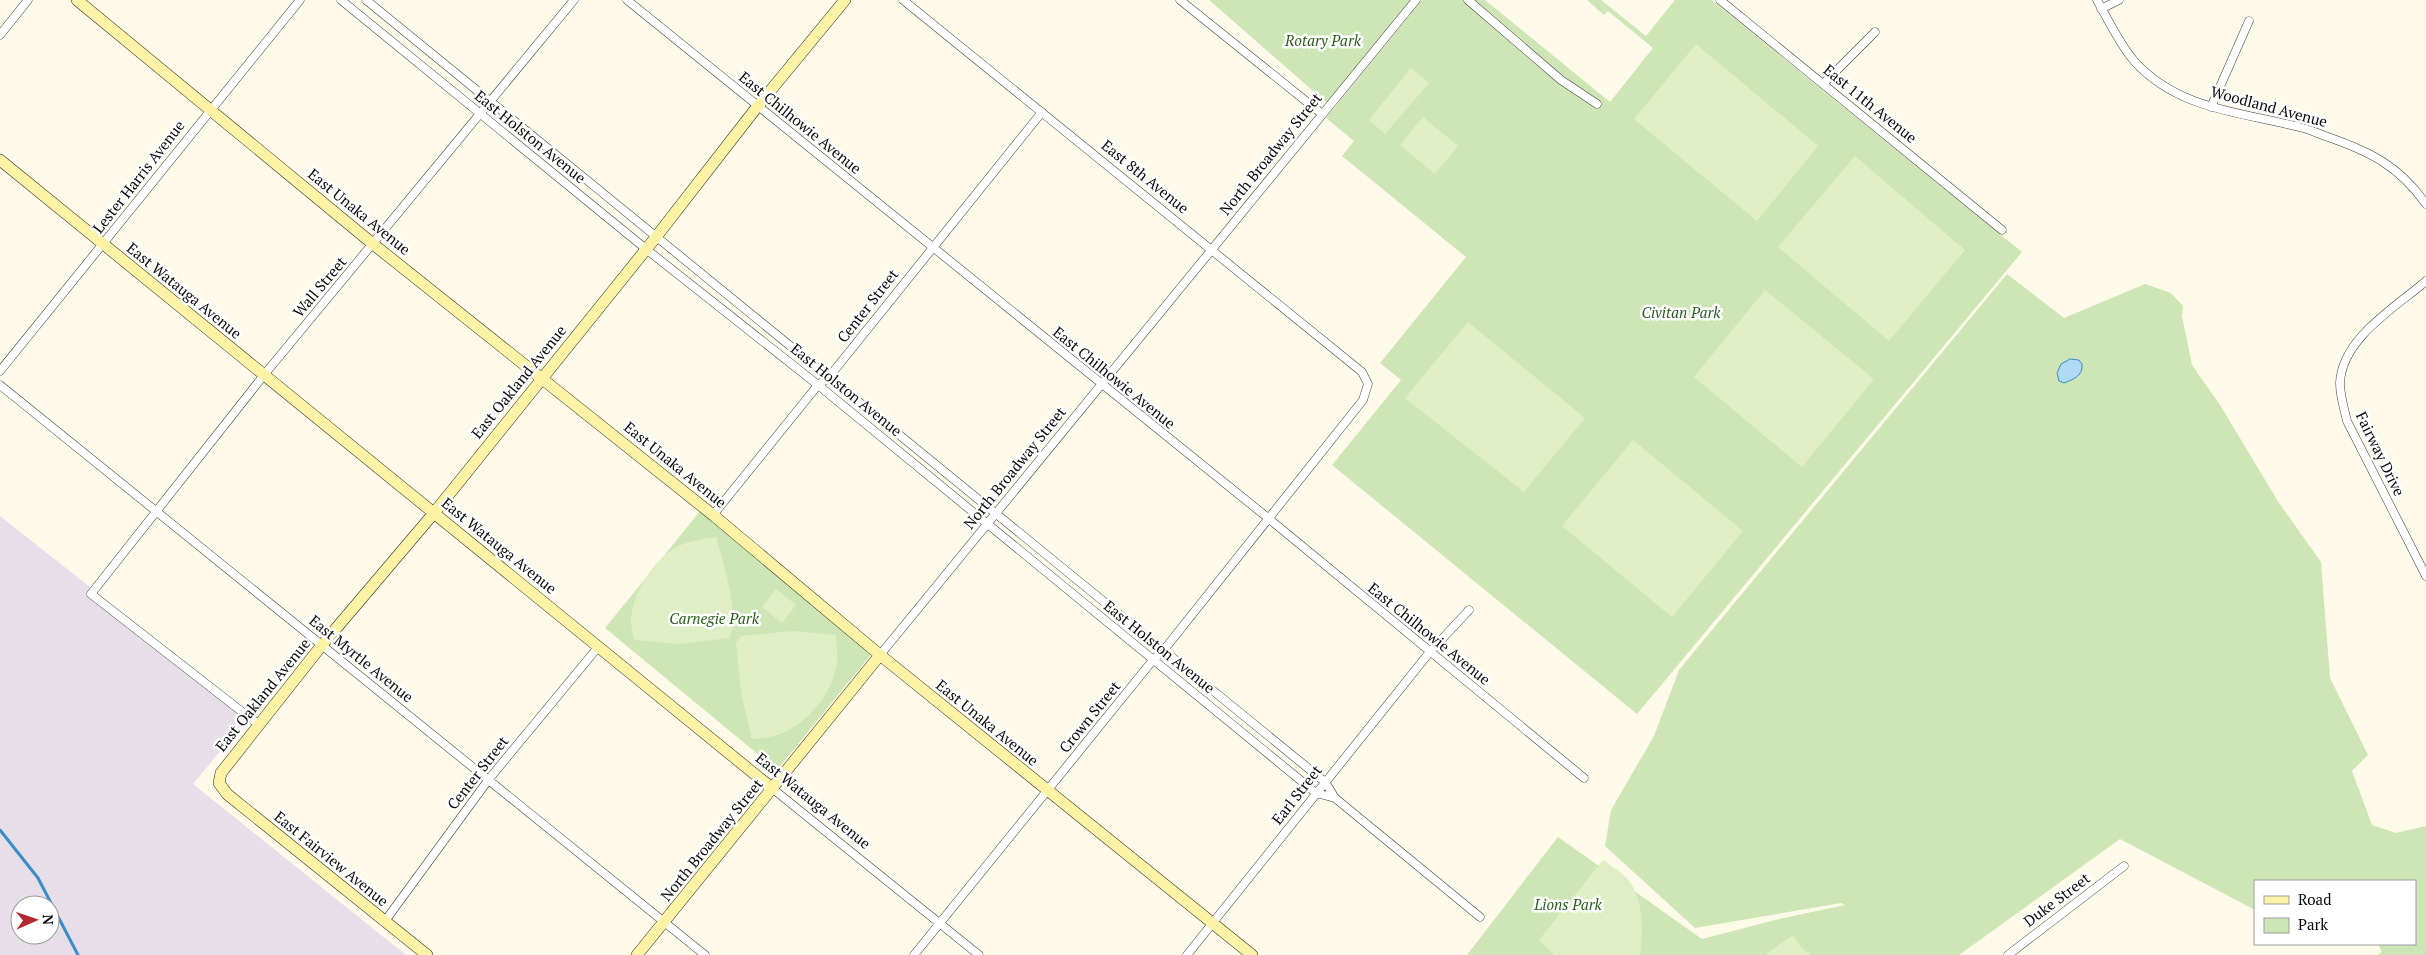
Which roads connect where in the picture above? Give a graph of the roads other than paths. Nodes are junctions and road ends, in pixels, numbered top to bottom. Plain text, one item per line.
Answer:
1 (28, 0) edge
2 (77, 0) edge
3 (300, 0) edge
4 (341, 0) edge
5 (366, 0) edge
6 (574, 0) edge
7 (627, 0) edge
8 (845, 0) edge
9 (903, 0) edge
10 (1180, 0) edge
11 (1416, 0) edge
12 (1468, 0) edge
13 (1720, 0) edge
14 (2097, 0) edge
15 (2119, 0) edge
16 (2101, 8) junction
17 (2249, 21) dead end
18 (1875, 32) dead end
19 (0, 35) edge
20 (1823, 84) junction
21 (490, 100) junction
22 (1597, 104) dead end
23 (757, 106) junction
24 (2211, 107) junction
25 (210, 110) junction
26 (1042, 112) junction
27 (480, 113) junction
28 (1322, 114) junction
29 (0, 160) edge
30 (2426, 204) edge
31 (2002, 230) dead end
32 (656, 237) junction
33 (373, 244) junction
34 (102, 245) junction
35 (932, 248) junction
36 (646, 249) junction
37 (1213, 250) junction
38 (2426, 281) edge
39 (0, 371) edge
40 (264, 374) junction
41 (541, 377) junction
42 (829, 377) junction
43 (1366, 378) joint
44 (0, 385) edge
45 (818, 385) junction
46 (1102, 386) junction
47 (156, 510) junction
48 (434, 513) junction
49 (996, 514) junction
50 (713, 515) junction
51 (1268, 518) junction
52 (988, 524) junction
53 (2426, 576) edge
54 (1469, 610) dead end
55 (322, 645) junction
56 (599, 646) junction
57 (1163, 651) junction
58 (1429, 653) junction
59 (880, 655) junction
60 (1153, 660) junction
61 (259, 725) junction
62 (1584, 778) dead end
63 (489, 779) junction
64 (1325, 782) junction
65 (219, 783) joint
66 (773, 789) junction
67 (1048, 791) junction
68 (1316, 793) junction
69 (1335, 798) junction
70 (2124, 866) dead end
71 (1480, 917) dead end
72 (385, 921) junction
73 (664, 921) junction
74 (940, 923) junction
75 (1214, 924) junction
76 (427, 955) edge
77 (637, 955) edge
78 (705, 955) edge
79 (914, 955) edge
80 (979, 955) edge
81 (1187, 955) edge
82 (1252, 955) edge
83 (2008, 955) edge

1 - 19 street
2 - 25 main road, East Unaka Avenue
3 - 25 street, Lester Harris Avenue
4 - 27 street, East Holston Avenue
5 - 21 street, East Holston Avenue
6 - 21 street, Wall Street
7 - 23 street, East Chilhowie Avenue
8 - 23 main road, East Oakland Avenue
9 - 26 street, East 8th Avenue
10 - 28 street
11 - 28 street, North Broadway Street
12 - 22 street
13 - 20 street, East 11th Avenue
14 - 16 street, Woodland Avenue
15 - 16 street
16 - 24 street, Woodland Avenue
17 - 24 street
18 - 20 street
20 - 31 street, East 11th Avenue
21 - 27 street, Wall Street
21 - 32 street, East Holston Avenue
23 - 32 main road, East Oakland Avenue
23 - 35 street, East Chilhowie Avenue
24 - 30 street, Woodland Avenue
25 - 33 main road, East Unaka Avenue
25 - 34 street, Lester Harris Avenue
26 - 35 street, Center Street
26 - 37 street, East 8th Avenue
27 - 33 street, Wall Street
27 - 36 street, East Holston Avenue
28 - 37 street, North Broadway Street
29 - 34 main road, East Watauga Avenue
32 - 36 main road, East Oakland Avenue
32 - 42 street, East Holston Avenue
33 - 40 street, Wall Street
33 - 41 main road, East Unaka Avenue
34 - 39 street, Lester Harris Avenue
34 - 40 main road, East Watauga Avenue
35 - 42 street, Center Street
35 - 46 street, East Chilhowie Avenue
36 - 41 main road, East Oakland Avenue
36 - 45 street, East Holston Avenue
37 - 43 street, East 8th Avenue
37 - 46 street, North Broadway Street
38 - 53 street, Fairway Drive
40 - 47 street, Wall Street
40 - 48 main road, East Watauga Avenue
41 - 48 main road, East Oakland Avenue
41 - 50 main road, East Unaka Avenue
42 - 45 street, Center Street
42 - 49 street, East Holston Avenue
43 - 51 street, Crown Street
44 - 47 street, East Myrtle Avenue
45 - 50 street, Center Street
45 - 52 street, East Holston Avenue
46 - 49 street, North Broadway Street
46 - 51 street, East Chilhowie Avenue
47 - 55 street, East Myrtle Avenue
47 - 61 street, Wall Street
48 - 55 main road, East Oakland Avenue
48 - 56 main road, East Watauga Avenue
49 - 52 street, North Broadway Street
49 - 57 street, East Holston Avenue
50 - 59 main road, East Unaka Avenue
51 - 57 street, Crown Street
51 - 58 street, East Chilhowie Avenue
52 - 59 street, North Broadway Street
52 - 60 street, East Holston Avenue
54 - 58 street, Earl Street
55 - 61 main road, East Oakland Avenue
55 - 63 street, East Myrtle Avenue
56 - 63 street, Center Street
56 - 66 main road, East Watauga Avenue
57 - 60 street, Crown Street
57 - 64 street, East Holston Avenue
58 - 62 street, East Chilhowie Avenue
58 - 64 street, Earl Street
59 - 66 main road, North Broadway Street
59 - 67 main road, East Unaka Avenue
60 - 67 street, Crown Street
60 - 68 street, East Holston Avenue
61 - 65 main road, East Oakland Avenue
63 - 72 street, Center Street
63 - 73 street, East Myrtle Avenue
64 - 68 street, Earl Street
64 - 69 street, East Holston Avenue
65 - 72 main road, East Fairview Avenue
66 - 73 main road, North Broadway Street
66 - 74 street, East Watauga Avenue
67 - 74 street, Crown Street
67 - 75 main road, East Unaka Avenue
68 - 69 street, East Holston Avenue
68 - 75 street, Earl Street
69 - 71 street, East Holston Avenue
70 - 83 street, Duke Street
72 - 76 main road, East Fairview Avenue
73 - 77 main road, North Broadway Street
73 - 78 street, East Myrtle Avenue
74 - 79 street, Crown Street
74 - 80 street, East Watauga Avenue
75 - 81 street, Earl Street
75 - 82 main road, East Unaka Avenue

